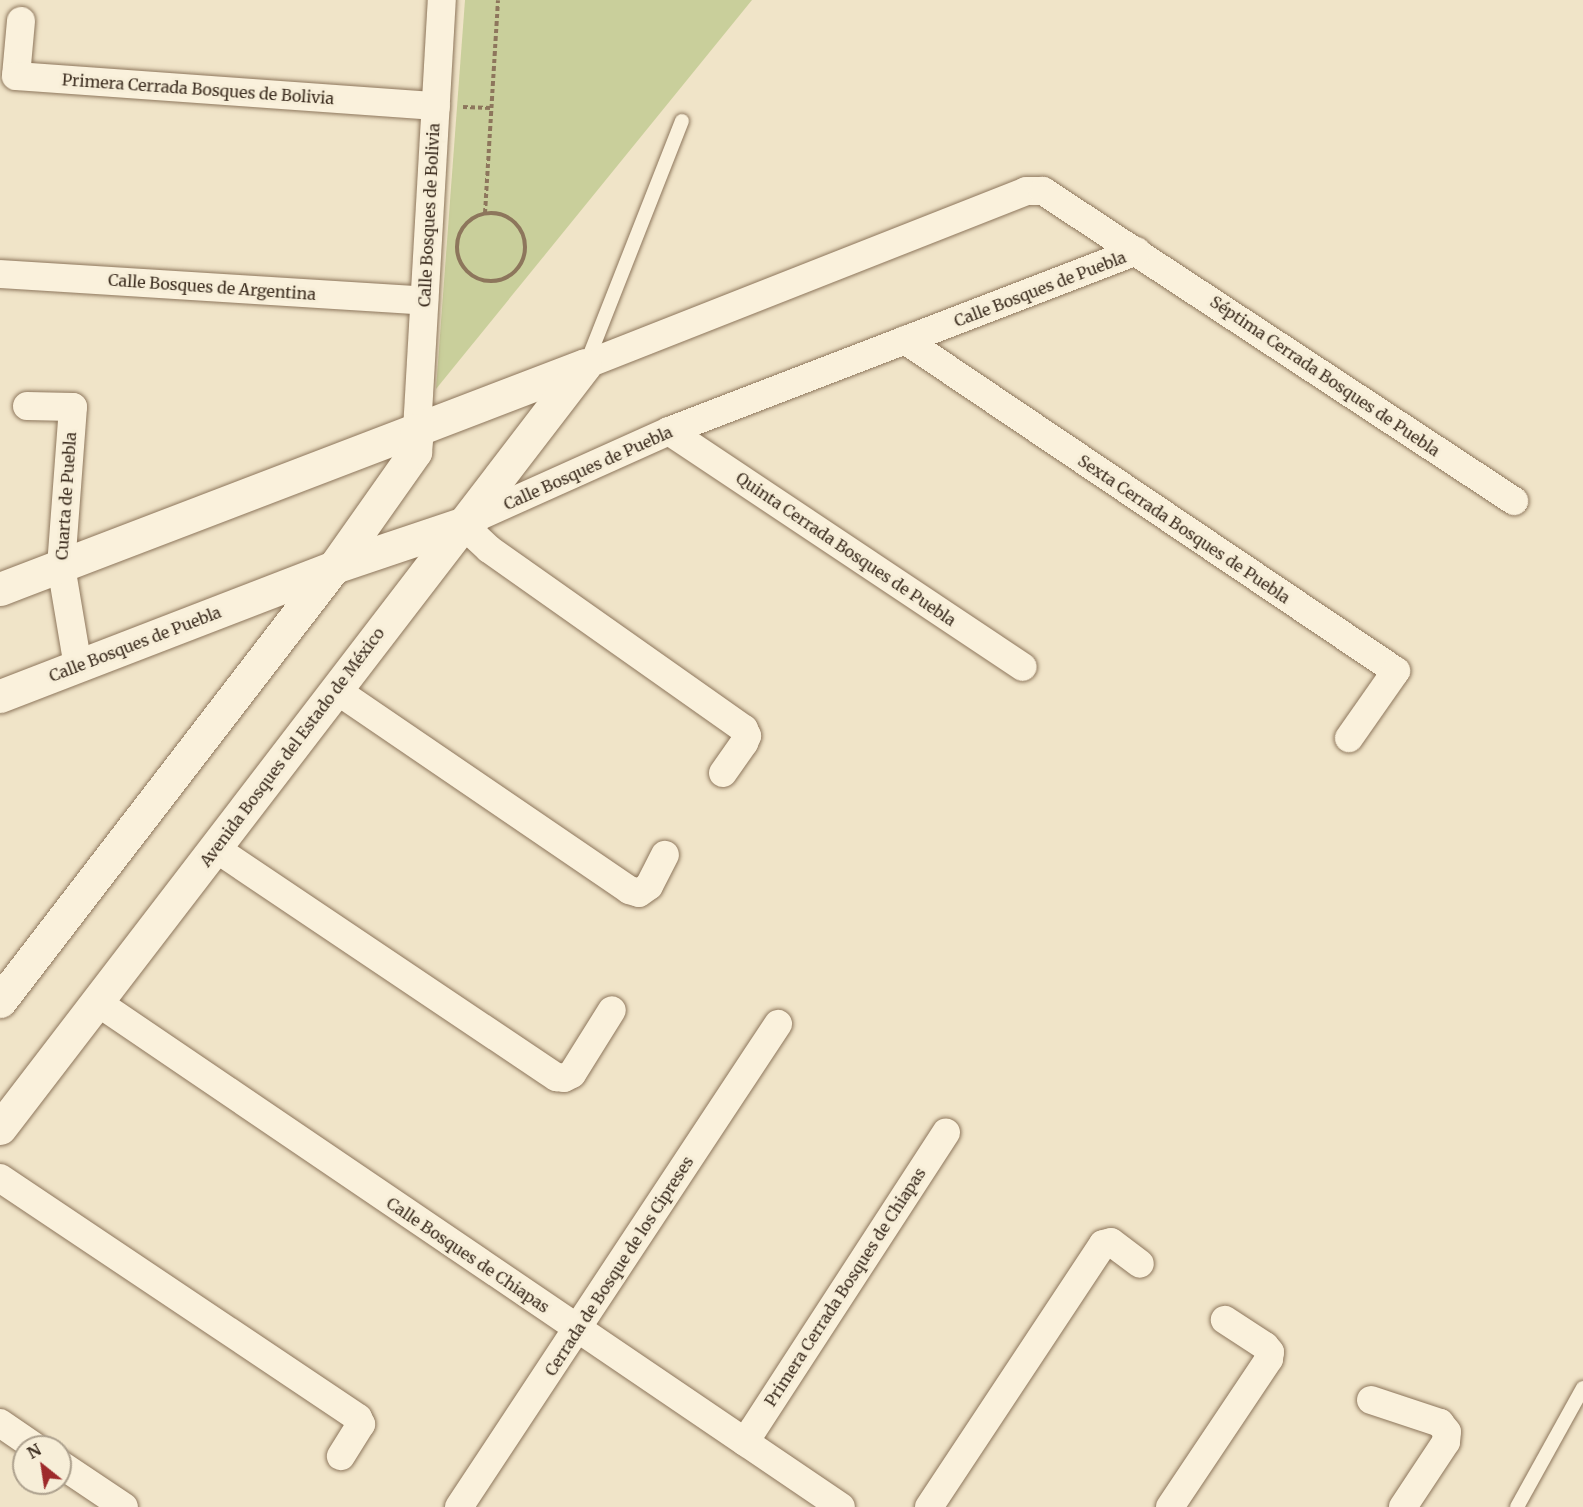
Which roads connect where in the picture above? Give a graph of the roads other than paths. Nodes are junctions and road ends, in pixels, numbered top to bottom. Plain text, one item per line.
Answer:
1 (442, 0) edge
2 (21, 21) dead end
3 (436, 106) junction
4 (682, 121) dead end
5 (1137, 251) junction
6 (0, 274) edge
7 (424, 301) junction
8 (905, 340) junction
9 (585, 365) junction
10 (27, 405) dead end
11 (417, 430) junction
12 (669, 431) junction
13 (1514, 501) dead end
14 (462, 524) junction
15 (60, 566) junction
16 (334, 567) junction
17 (0, 589) edge
18 (232, 607) junction
19 (270, 650) junction
20 (78, 667) junction
21 (1023, 667) dead end
22 (336, 690) junction
23 (0, 696) edge
24 (1349, 738) dead end
25 (723, 773) dead end
26 (215, 848) junction
27 (665, 855) dead end
28 (0, 1001) edge
29 (97, 1002) junction
30 (612, 1010) dead end
31 (778, 1023) dead end
32 (0, 1128) edge
33 (945, 1133) dead end
34 (0, 1178) edge
35 (1140, 1264) dead end
36 (1225, 1320) dead end
37 (577, 1329) junction
38 (1583, 1388) edge
39 (1371, 1400) dead end
40 (0, 1423) edge
41 (18, 1435) edge
42 (745, 1442) junction
43 (341, 1456) dead end
44 (72, 1472) edge
45 (124, 1507) edge
46 (459, 1507) edge
47 (841, 1507) edge
48 (928, 1507) edge
49 (1170, 1507) edge
50 (1403, 1507) edge
51 (1517, 1507) edge

1 - 3 street, Calle Bosques de Bolivia
2 - 3 street, Primera Cerrada Bosques de Bolivia
3 - 7 street, Calle Bosques de Bolivia
4 - 9 lane
5 - 8 street, Calle Bosques de Puebla
5 - 9 street, Calle Bosques de Puebla
5 - 13 street, Séptima Cerrada Bosques de Puebla
6 - 7 street, Calle Bosques de Argentina
7 - 11 street, Calle Bosques de Bolivia
8 - 12 street, Calle Bosques de Puebla
8 - 24 street, Sexta Cerrada Bosques de Puebla
9 - 11 street, Calle Bosques de Puebla
9 - 14 street, Avenida Bosques del Estado de México
10 - 15 street, Cuarta de Puebla
11 - 15 street, Calle Bosques de Puebla
11 - 16 street
12 - 14 street, Calle Bosques de Puebla
12 - 21 street, Quinta Cerrada Bosques de Puebla
14 - 16 street, Calle Bosques de Puebla
14 - 22 street, Avenida Bosques del Estado de México
14 - 25 street
15 - 17 street, Calle Bosques de Puebla
15 - 20 street, Cuarta de Puebla
16 - 18 street, Calle Bosques de Puebla
16 - 19 street
18 - 19 street
18 - 20 street, Calle Bosques de Puebla
19 - 28 street
20 - 23 street, Calle Bosques de Puebla
22 - 26 street, Avenida Bosques del Estado de México
22 - 27 street
26 - 29 street, Avenida Bosques del Estado de México
26 - 30 street
29 - 32 street, Avenida Bosques del Estado de México
29 - 37 street, Calle Bosques de Chiapas
31 - 37 street, Cerrada de Bosque de los Cipreses
33 - 42 street, Primera Cerrada Bosques de Chiapas
34 - 43 street
35 - 48 street
36 - 49 street
37 - 42 street, Calle Bosques de Chiapas
37 - 46 street, Cerrada de Bosque de los Cipreses
38 - 51 lane
39 - 50 street
40 - 41 street
42 - 47 street, Calle Bosques de Chiapas
44 - 45 street

